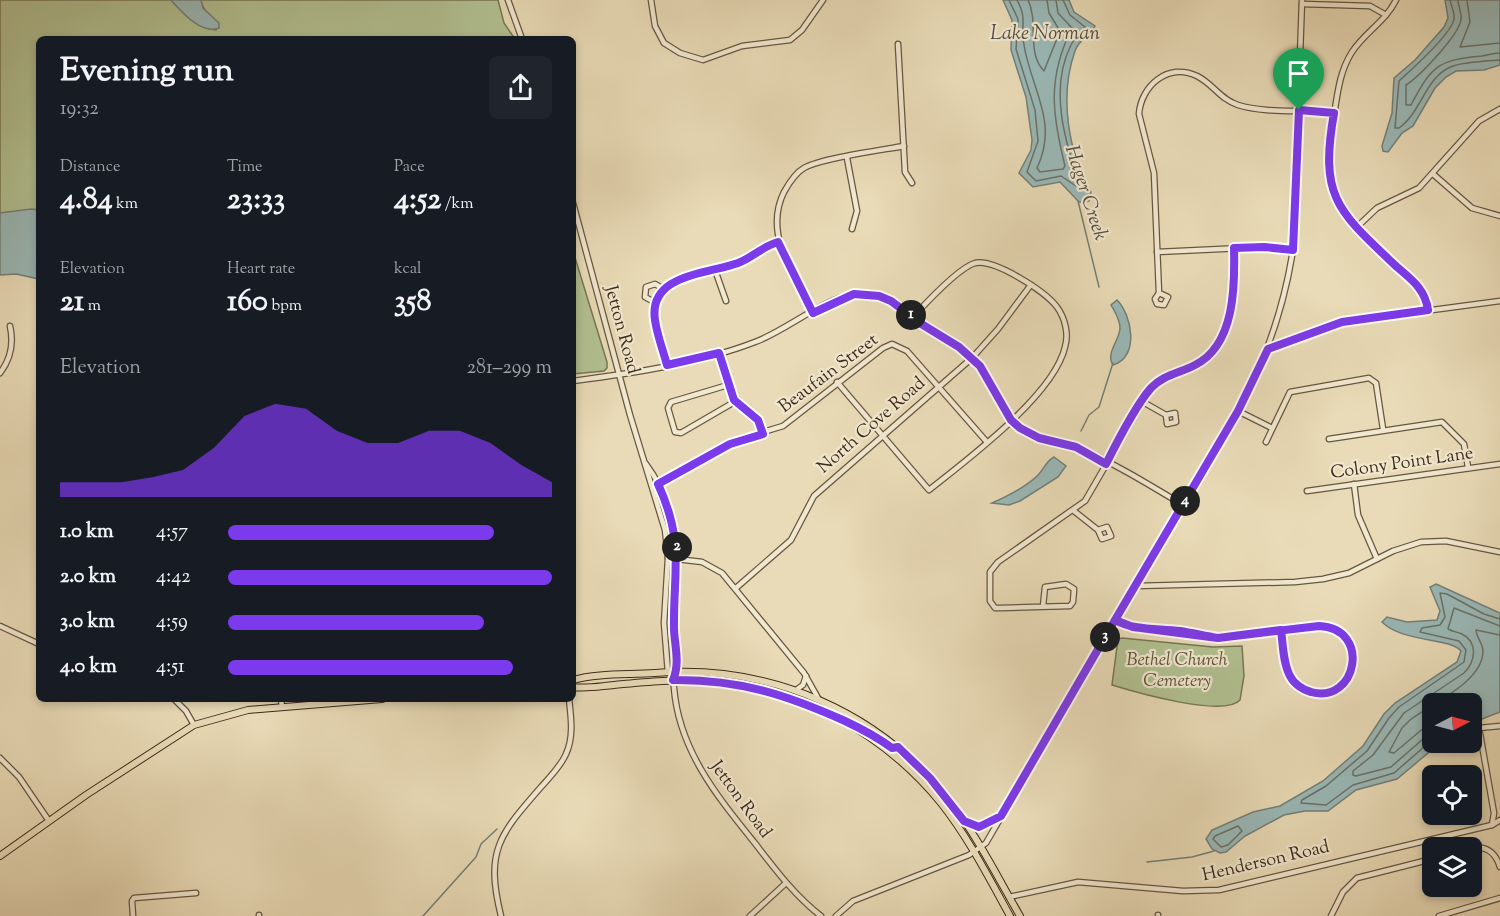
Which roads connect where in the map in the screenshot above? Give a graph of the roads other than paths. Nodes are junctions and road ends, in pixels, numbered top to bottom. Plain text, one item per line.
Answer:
1 (508, 0) edge
2 (651, 0) edge
3 (823, 0) edge
4 (1396, 0) edge
5 (1302, 2) edge
6 (1386, 15) junction
7 (521, 36) edge
8 (898, 44) dead end
9 (1500, 109) edge
10 (1299, 110) junction
11 (1334, 113) junction
12 (904, 146) junction
13 (847, 158) junction
14 (1433, 174) junction
15 (912, 183) dead end
16 (576, 214) edge
17 (1500, 216) edge
18 (1357, 227) junction
19 (852, 229) dead end
20 (778, 242) junction
21 (1234, 248) junction
22 (1293, 250) junction
23 (1158, 252) junction
24 (715, 270) junction
25 (1030, 286) junction
26 (664, 289) junction
27 (1160, 293) dead end
28 (726, 301) dead end
29 (1500, 302) edge
30 (656, 303) junction
31 (1428, 310) junction
32 (813, 313) junction
33 (913, 317) junction
34 (10, 326) dead end
35 (1268, 349) junction
36 (719, 353) junction
37 (972, 358) junction
38 (667, 365) junction
39 (0, 372) edge
40 (618, 374) junction
41 (576, 381) edge
42 (837, 382) junction
43 (728, 385) junction
44 (937, 387) junction
45 (736, 401) junction
46 (1143, 402) junction
47 (1238, 411) junction
48 (1166, 415) dead end
49 (1011, 420) junction
50 (1272, 428) junction
51 (1383, 429) junction
52 (763, 434) junction
53 (883, 434) junction
54 (1329, 439) dead end
55 (986, 441) junction
56 (1266, 442) dead end
57 (646, 464) junction
58 (1106, 464) junction
59 (1500, 464) edge
60 (1468, 467) junction
61 (658, 484) junction
62 (1354, 484) junction
63 (1307, 491) dead end
64 (1183, 505) junction
65 (1074, 511) junction
66 (1098, 530) dead end
67 (1500, 552) edge
68 (668, 558) junction
69 (677, 558) junction
70 (1377, 559) junction
71 (1136, 586) junction
72 (736, 588) junction
73 (1043, 606) junction
74 (1115, 620) junction
75 (0, 626) edge
76 (1281, 630) junction
77 (36, 643) edge
78 (668, 672) junction
79 (677, 672) junction
80 (806, 676) junction
81 (576, 680) edge
82 (673, 680) junction
83 (576, 687) edge
84 (796, 690) junction
85 (818, 698) junction
86 (177, 702) edge
87 (306, 702) edge
88 (569, 702) edge
89 (281, 703) edge
90 (846, 722) junction
91 (194, 725) junction
92 (1500, 726) edge
93 (898, 747) junction
94 (0, 758) edge
95 (1001, 816) junction
96 (1500, 820) edge
97 (49, 821) junction
98 (964, 821) junction
99 (1492, 825) junction
100 (981, 848) junction
101 (1482, 849) edge
102 (973, 853) junction
103 (0, 856) edge
104 (1422, 862) edge
105 (1500, 867) edge
106 (786, 883) junction
107 (196, 893) dead end
108 (1009, 897) junction
109 (1500, 898) edge
110 (134, 916) edge
111 (501, 916) edge
112 (750, 916) edge
113 (821, 916) edge
114 (836, 916) edge
115 (1010, 916) edge
116 (1020, 916) edge
117 (1331, 916) edge
118 (1438, 916) edge

1 - 7 street
2 - 3 street
4 - 6 street
5 - 6 street
5 - 10 street
6 - 11 street
8 - 12 street
9 - 14 street
10 - 11 street
10 - 22 street
10 - 23 street
11 - 18 street
12 - 13 street
12 - 15 street
13 - 19 street
13 - 20 street
14 - 17 street
14 - 18 street
16 - 40 street, Jetton Road
18 - 31 street
20 - 24 street
20 - 32 street
21 - 22 street
21 - 23 street
21 - 46 street
22 - 35 street
23 - 27 street
24 - 26 street
24 - 28 street
25 - 33 street
25 - 37 street, North Cove Road
25 - 49 street
26 - 30 street
26 - 30 street
29 - 31 street
30 - 38 street
31 - 35 street
32 - 33 street
32 - 36 street
33 - 37 street
34 - 39 street
35 - 47 street
36 - 38 street
36 - 43 street
37 - 44 street, North Cove Road
37 - 49 street
38 - 40 street
40 - 41 street
40 - 57 street, Jetton Road
42 - 44 street, Beaufain Street
42 - 52 street, Beaufain Street
42 - 53 street
43 - 45 street
43 - 45 street
44 - 53 street, North Cove Road
44 - 55 street, Beaufain Street
45 - 52 street
46 - 48 street
46 - 58 street
47 - 50 street
47 - 64 street
49 - 55 street
49 - 58 street
50 - 51 street
50 - 56 street
51 - 54 street
51 - 60 street
52 - 61 street, Beaufain Street
53 - 55 street
53 - 72 street, North Cove Road
57 - 61 street, Jetton Road
57 - 68 street, Jetton Road
58 - 64 street
58 - 65 street
59 - 60 street, Colony Point Lane
60 - 62 street, Colony Point Lane
61 - 69 street, Jetton Road
62 - 63 street, Colony Point Lane
62 - 70 street
64 - 71 street
65 - 66 street
65 - 73 street
67 - 70 street
68 - 69 street
68 - 78 street, Jetton Road
69 - 72 street
69 - 79 street, Jetton Road
70 - 71 street
71 - 74 street
72 - 80 street
73 - 73 street
74 - 76 street
74 - 95 street
75 - 77 street
76 - 76 street
78 - 79 main road
78 - 81 main road
78 - 82 street, Jetton Road
79 - 82 street, Jetton Road
79 - 84 main road
80 - 84 street
80 - 85 street
82 - 83 main road
82 - 90 main road
82 - 106 street, Jetton Road
84 - 85 main road
85 - 93 main road
86 - 91 street
87 - 89 main road
88 - 111 street
89 - 91 main road
90 - 93 main road
90 - 102 main road
91 - 97 main road
92 - 99 street
93 - 98 main road
94 - 97 street
95 - 98 street
95 - 100 street
96 - 99 street, Henderson Road
97 - 103 main road
98 - 100 main road
99 - 108 street, Henderson Road
100 - 102 street
100 - 108 main road
101 - 105 street
102 - 114 street
102 - 115 main road
104 - 117 street
106 - 112 street
106 - 113 street, Jetton Road
107 - 110 street
108 - 116 main road
109 - 118 street

